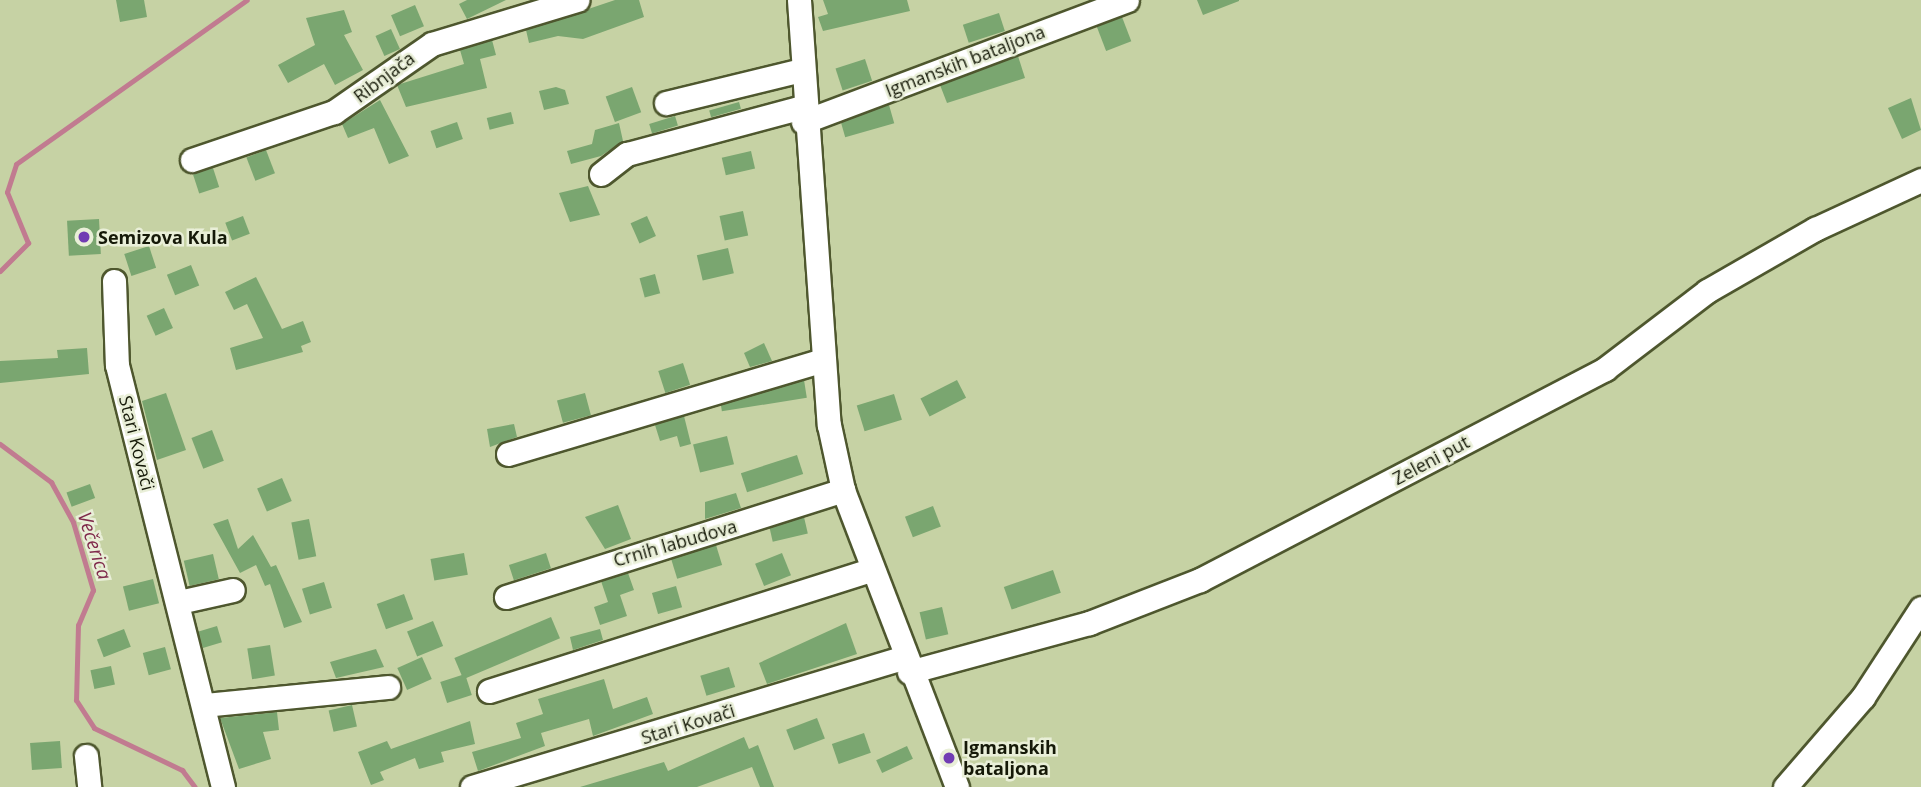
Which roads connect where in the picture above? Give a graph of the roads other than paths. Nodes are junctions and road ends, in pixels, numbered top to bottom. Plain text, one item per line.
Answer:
1 (577, 0) edge
2 (799, 0) edge
3 (1127, 0) edge
4 (801, 70) junction
5 (666, 103) dead end
6 (803, 115) junction
7 (192, 160) dead end
8 (601, 174) dead end
9 (1921, 180) edge
10 (114, 281) dead end
11 (820, 361) junction
12 (508, 454) dead end
13 (843, 490) junction
14 (871, 570) junction
15 (233, 590) dead end
16 (506, 597) dead end
17 (179, 602) junction
18 (1921, 608) edge
19 (906, 665) junction
20 (388, 687) dead end
21 (489, 691) dead end
22 (204, 705) junction
23 (86, 756) dead end
24 (89, 787) edge
25 (223, 787) edge
26 (472, 787) edge
27 (957, 787) edge
28 (1785, 787) edge

1 - 7 street, Ribnjača
2 - 4 street
3 - 6 street, Igmanskih bataljona
4 - 5 street
4 - 6 street
6 - 8 street, Igmanskih bataljona
6 - 11 street
9 - 19 street, Zeleni put
10 - 17 street, Stari Kovači
11 - 12 street
11 - 13 street
13 - 14 street
13 - 16 street, Crnih labudova
14 - 19 street
14 - 21 street
15 - 17 street
17 - 22 street, Stari Kovači
18 - 28 street
19 - 26 street, Stari Kovači
19 - 27 street
20 - 22 street
22 - 25 street, Stari Kovači
23 - 24 street

